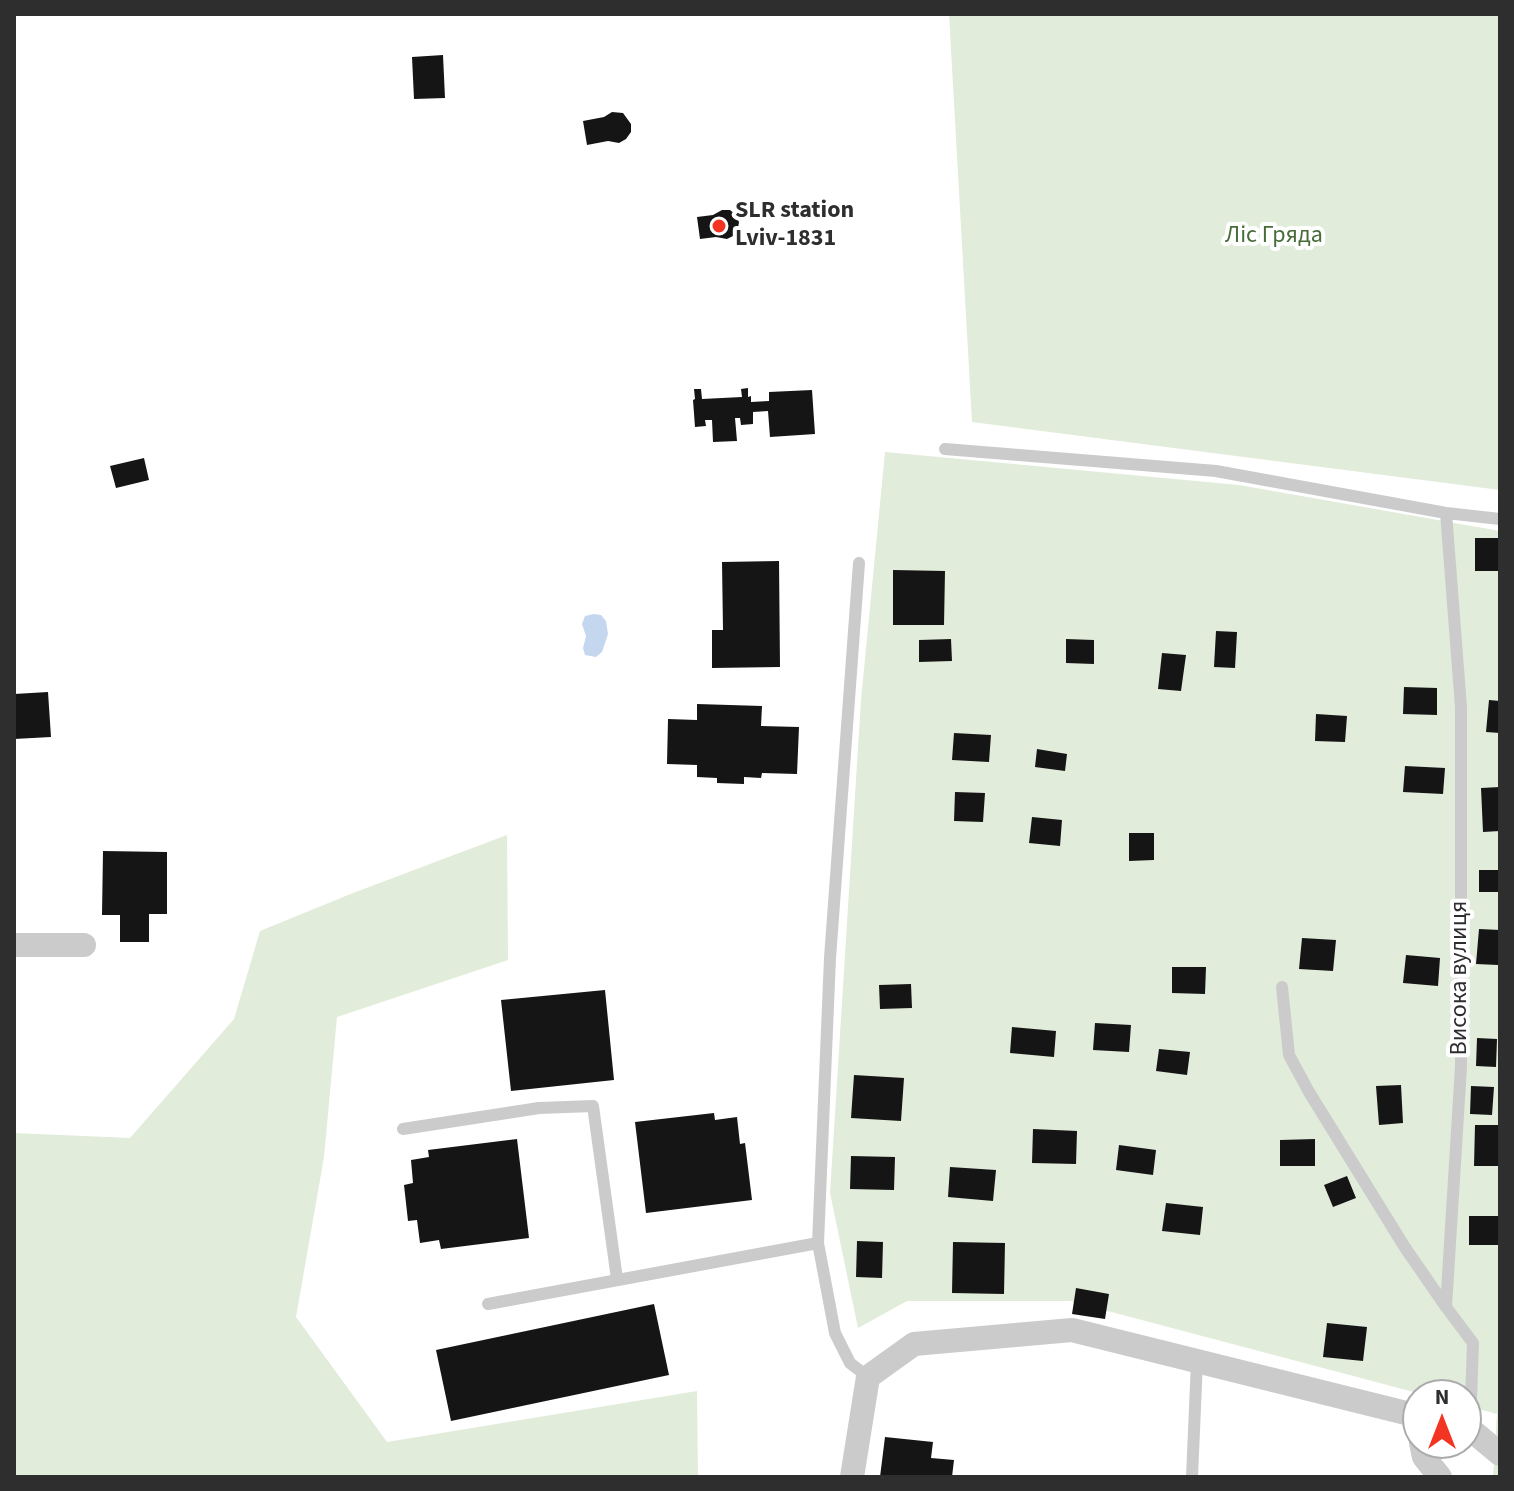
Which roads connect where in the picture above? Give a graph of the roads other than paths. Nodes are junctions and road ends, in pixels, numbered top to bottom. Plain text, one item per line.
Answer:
1 (945, 449) dead end
2 (1446, 513) junction
3 (1500, 519) edge
4 (859, 563) dead end
5 (14, 945) edge
6 (84, 945) dead end
7 (1282, 987) dead end
8 (403, 1129) dead end
9 (818, 1243) junction
10 (617, 1279) junction
11 (488, 1304) dead end
12 (1446, 1307) junction
13 (1197, 1361) junction
14 (868, 1377) junction
15 (1471, 1379) edge
16 (1402, 1416) edge
17 (1482, 1439) edge
18 (1500, 1454) edge
19 (1426, 1459) edge
20 (852, 1477) edge
21 (1192, 1477) edge
22 (1440, 1477) edge

1 - 2 lane
2 - 3 lane
2 - 12 lane, Висока вулиця
4 - 9 lane
5 - 6 street
7 - 12 lane
8 - 10 lane
9 - 10 lane
9 - 14 lane
10 - 11 lane
12 - 15 lane
13 - 14 street
13 - 16 street
13 - 21 lane
14 - 20 street
17 - 18 street
19 - 22 street

